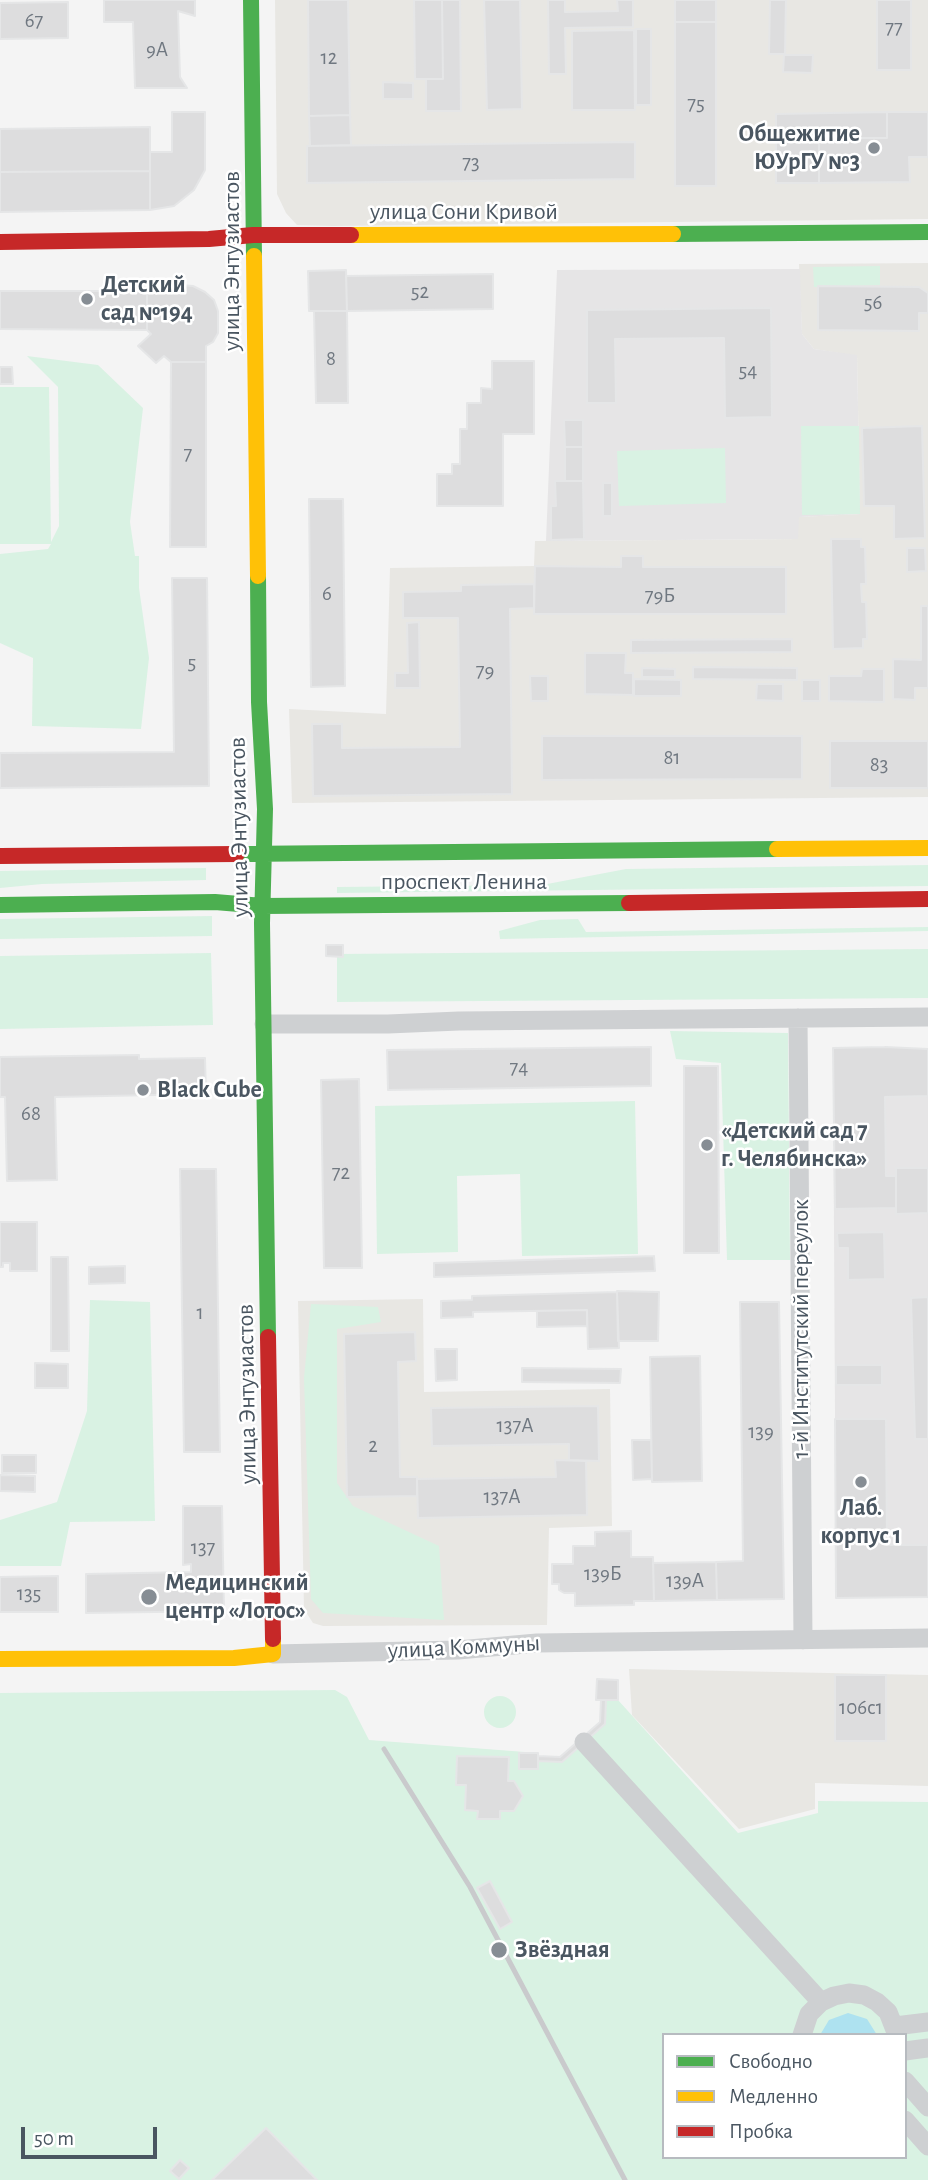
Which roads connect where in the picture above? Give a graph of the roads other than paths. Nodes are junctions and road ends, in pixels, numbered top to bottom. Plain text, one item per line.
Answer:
1 (251, 0) edge
2 (928, 232) edge
3 (253, 235) junction
4 (0, 242) edge
5 (928, 848) edge
6 (264, 854) junction
7 (0, 856) edge
8 (928, 900) edge
9 (0, 905) edge
10 (262, 906) junction
11 (928, 1017) edge
12 (799, 1018) junction
13 (264, 1024) junction
14 (928, 1638) edge
15 (803, 1640) junction
16 (273, 1654) junction
17 (0, 1659) edge
18 (584, 1742) dead end
19 (821, 2003) junction
20 (928, 2022) edge
21 (896, 2030) edge
22 (803, 2033) edge
23 (928, 2048) edge
24 (907, 2051) edge
25 (907, 2083) edge
26 (928, 2107) edge
27 (907, 2122) edge
28 (928, 2146) edge

1 - 3 main road, улица Энтузиастов
2 - 3 main road, улица Сони Кривой
3 - 4 main road, улица Сони Кривой
3 - 6 main road, улица Энтузиастов
5 - 6 main road, проспект Ленина
6 - 7 main road, проспект Ленина
6 - 10 main road, улица Энтузиастов
8 - 10 main road, проспект Ленина
9 - 10 main road, проспект Ленина
10 - 13 main road, улица Энтузиастов
11 - 12 street
12 - 13 street
12 - 15 street, 1-й Институтский переулок
13 - 16 main road, улица Энтузиастов
14 - 15 street, улица Коммуны
15 - 16 street, улица Коммуны
16 - 17 main road, улица Коммуны
18 - 19 street
19 - 21 street
19 - 22 street
20 - 21 street
23 - 24 street
25 - 26 street
27 - 28 street

